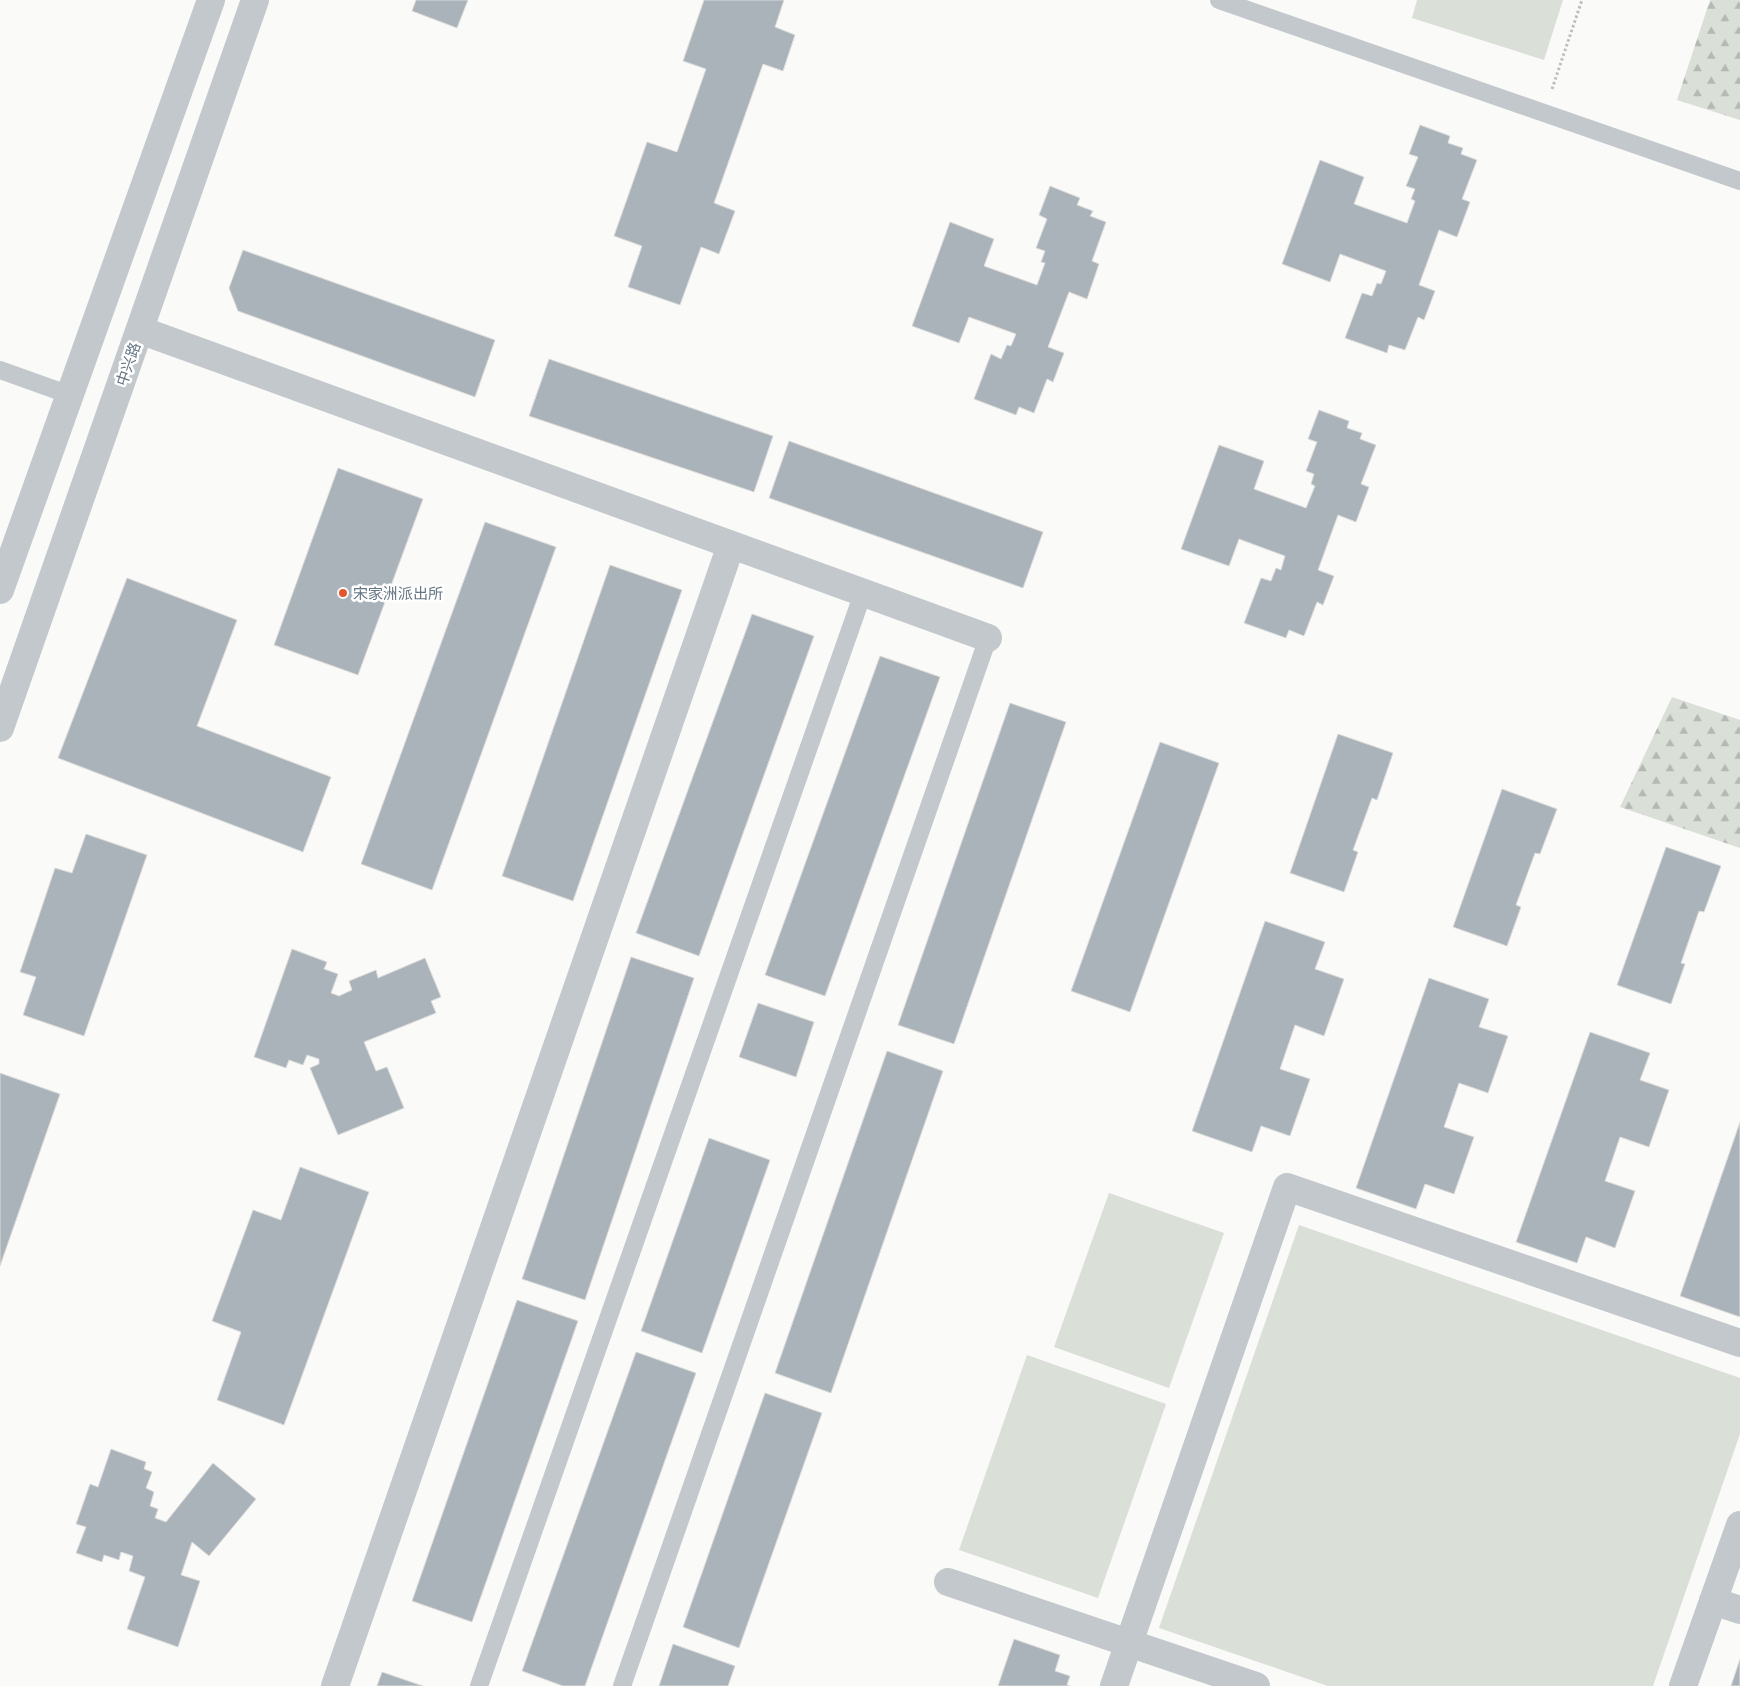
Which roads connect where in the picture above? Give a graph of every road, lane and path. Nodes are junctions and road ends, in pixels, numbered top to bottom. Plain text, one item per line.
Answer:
1 (211, 0) edge
2 (255, 0) edge
3 (1219, 0) edge
4 (1582, 0) edge
5 (1543, 113) junction
6 (1740, 181) edge
7 (140, 330) junction
8 (0, 370) edge
9 (70, 395) junction
10 (731, 544) junction
11 (0, 590) edge
12 (863, 592) junction
13 (988, 638) joint
14 (0, 728) edge
15 (1740, 1343) edge
16 (1740, 1525) edge
17 (948, 1582) dead end
18 (1713, 1601) junction
19 (1740, 1610) edge
20 (1129, 1643) junction
21 (335, 1686) edge
22 (479, 1686) edge
23 (622, 1686) edge
24 (1114, 1686) edge
25 (1256, 1686) edge
26 (1683, 1686) edge

1 - 9 street
2 - 7 street, 中兴路
3 - 5 lane
4 - 5 path
5 - 6 lane
7 - 10 street
7 - 14 street, 中兴路
8 - 9 lane
9 - 11 street
10 - 12 street
10 - 21 street
12 - 13 street
12 - 22 lane
13 - 23 lane
15 - 20 street
16 - 18 street
17 - 20 street
18 - 19 street
18 - 26 street
20 - 24 street
20 - 25 street

